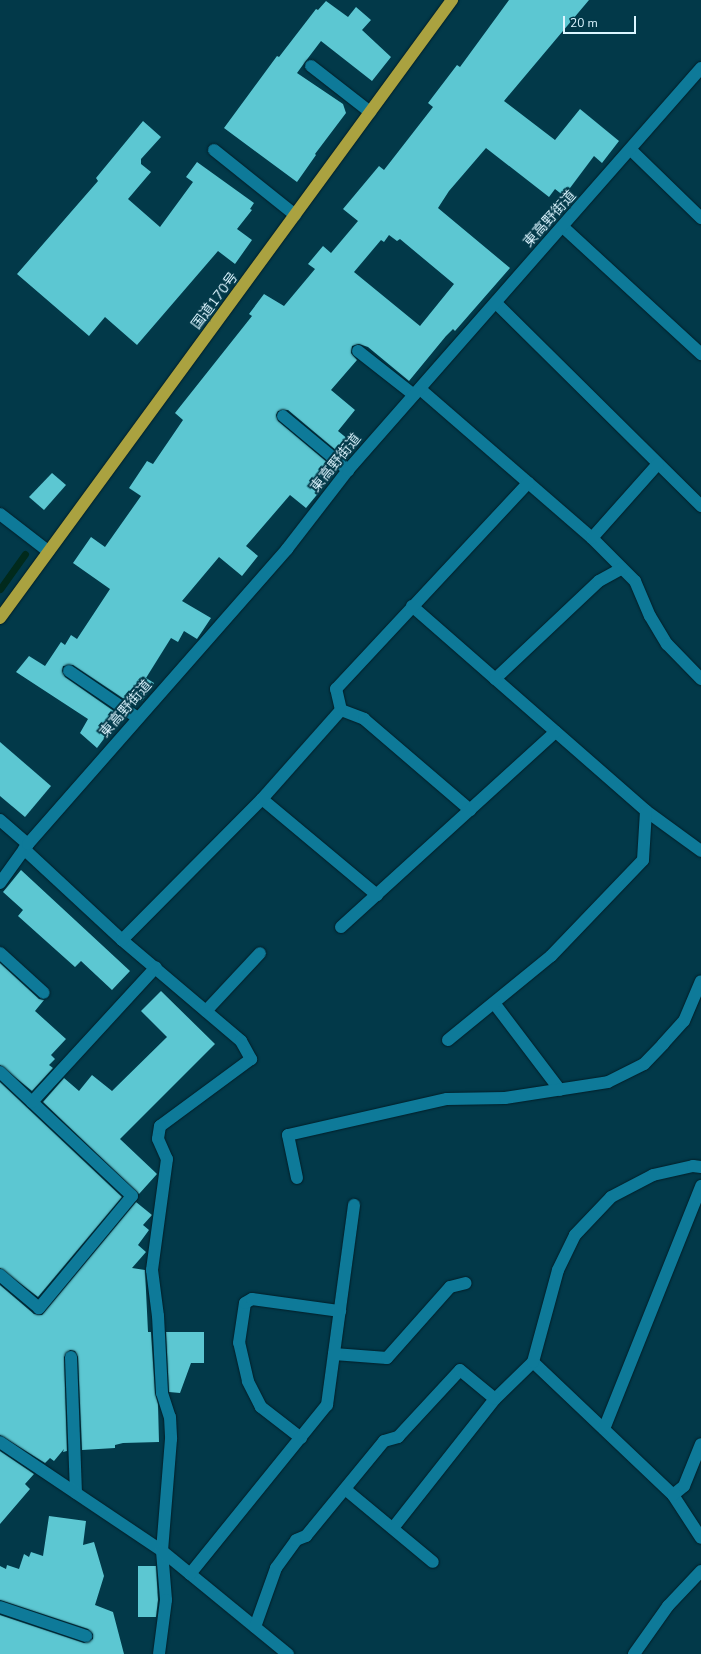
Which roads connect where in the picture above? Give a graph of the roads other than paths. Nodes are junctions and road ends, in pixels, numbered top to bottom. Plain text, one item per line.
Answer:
1 (452, 0) edge
2 (311, 66) dead end
3 (701, 68) edge
4 (370, 112) junction
5 (214, 150) dead end
6 (631, 150) junction
7 (296, 215) junction
8 (701, 218) edge
9 (563, 227) junction
10 (496, 303) junction
11 (358, 351) dead end
12 (701, 354) edge
13 (417, 392) junction
14 (283, 416) dead end
15 (658, 464) junction
16 (348, 470) junction
17 (528, 483) junction
18 (701, 506) edge
19 (0, 514) edge
20 (592, 538) junction
21 (48, 551) junction
22 (622, 568) junction
23 (412, 606) junction
24 (0, 618) edge
25 (69, 671) dead end
26 (495, 679) junction
27 (701, 679) edge
28 (341, 710) junction
29 (138, 718) junction
30 (555, 732) junction
31 (262, 799) junction
32 (470, 810) junction
33 (646, 811) junction
34 (0, 820) edge
35 (26, 847) junction
36 (701, 851) edge
37 (0, 883) edge
38 (377, 895) junction
39 (341, 927) dead end
40 (122, 940) junction
41 (0, 953) edge
42 (260, 953) dead end
43 (156, 968) junction
44 (701, 981) edge
45 (44, 993) dead end
46 (494, 1003) junction
47 (206, 1011) junction
48 (448, 1040) dead end
49 (0, 1072) edge
50 (560, 1090) junction
51 (32, 1102) junction
52 (701, 1167) edge
53 (297, 1178) dead end
54 (701, 1186) edge
55 (354, 1205) dead end
56 (0, 1275) edge
57 (466, 1283) dead end
58 (340, 1311) junction
59 (334, 1354) junction
60 (71, 1357) dead end
61 (534, 1362) junction
62 (495, 1399) junction
63 (604, 1429) junction
64 (301, 1438) junction
65 (0, 1442) edge
66 (701, 1444) edge
67 (345, 1489) junction
68 (76, 1493) junction
69 (673, 1495) junction
70 (393, 1528) junction
71 (701, 1538) edge
72 (162, 1551) junction
73 (432, 1562) dead end
74 (701, 1570) edge
75 (190, 1574) junction
76 (0, 1607) edge
77 (255, 1627) junction
78 (86, 1636) dead end
79 (159, 1654) edge
80 (288, 1654) edge
81 (634, 1654) edge

1 - 4 highway, 国道170号
2 - 4 street
3 - 6 street, 東高野街道
4 - 7 highway, 国道170号
5 - 7 street
6 - 8 street
6 - 9 street, 東高野街道
7 - 21 highway, 国道170号
9 - 10 street, 東高野街道
9 - 12 street
10 - 13 street, 東高野街道
10 - 15 street
11 - 13 street
13 - 16 street, 東高野街道
13 - 17 street
14 - 16 street
15 - 18 street
15 - 20 street
16 - 29 street, 東高野街道
17 - 20 street
17 - 23 street
19 - 21 street
20 - 22 street
21 - 24 highway, 国道170号
22 - 26 street
22 - 27 street
23 - 26 street
23 - 28 street
25 - 29 street
26 - 30 street
28 - 31 street
28 - 32 street
29 - 35 street, 東高野街道
30 - 32 street
30 - 33 street
31 - 38 street
31 - 40 street
32 - 38 street
33 - 36 street
33 - 46 street
34 - 35 street
35 - 37 street, 東高野街道
35 - 40 street
38 - 39 street
40 - 43 street
41 - 45 street
42 - 47 street
43 - 47 street
43 - 51 street
44 - 50 street
46 - 48 street
46 - 50 street
47 - 72 street
49 - 51 street
50 - 53 street
51 - 56 street
52 - 61 street
54 - 63 street
55 - 58 street
57 - 59 street
58 - 59 street
58 - 64 street
59 - 64 street
60 - 68 street
61 - 62 street
61 - 63 street
62 - 67 street
62 - 70 street
63 - 69 street
64 - 75 street
65 - 68 street
66 - 69 street
67 - 70 street
67 - 77 street
68 - 72 street
69 - 71 street
70 - 73 street
72 - 75 street
72 - 79 street
74 - 81 street
75 - 77 street
76 - 78 street
77 - 80 street

